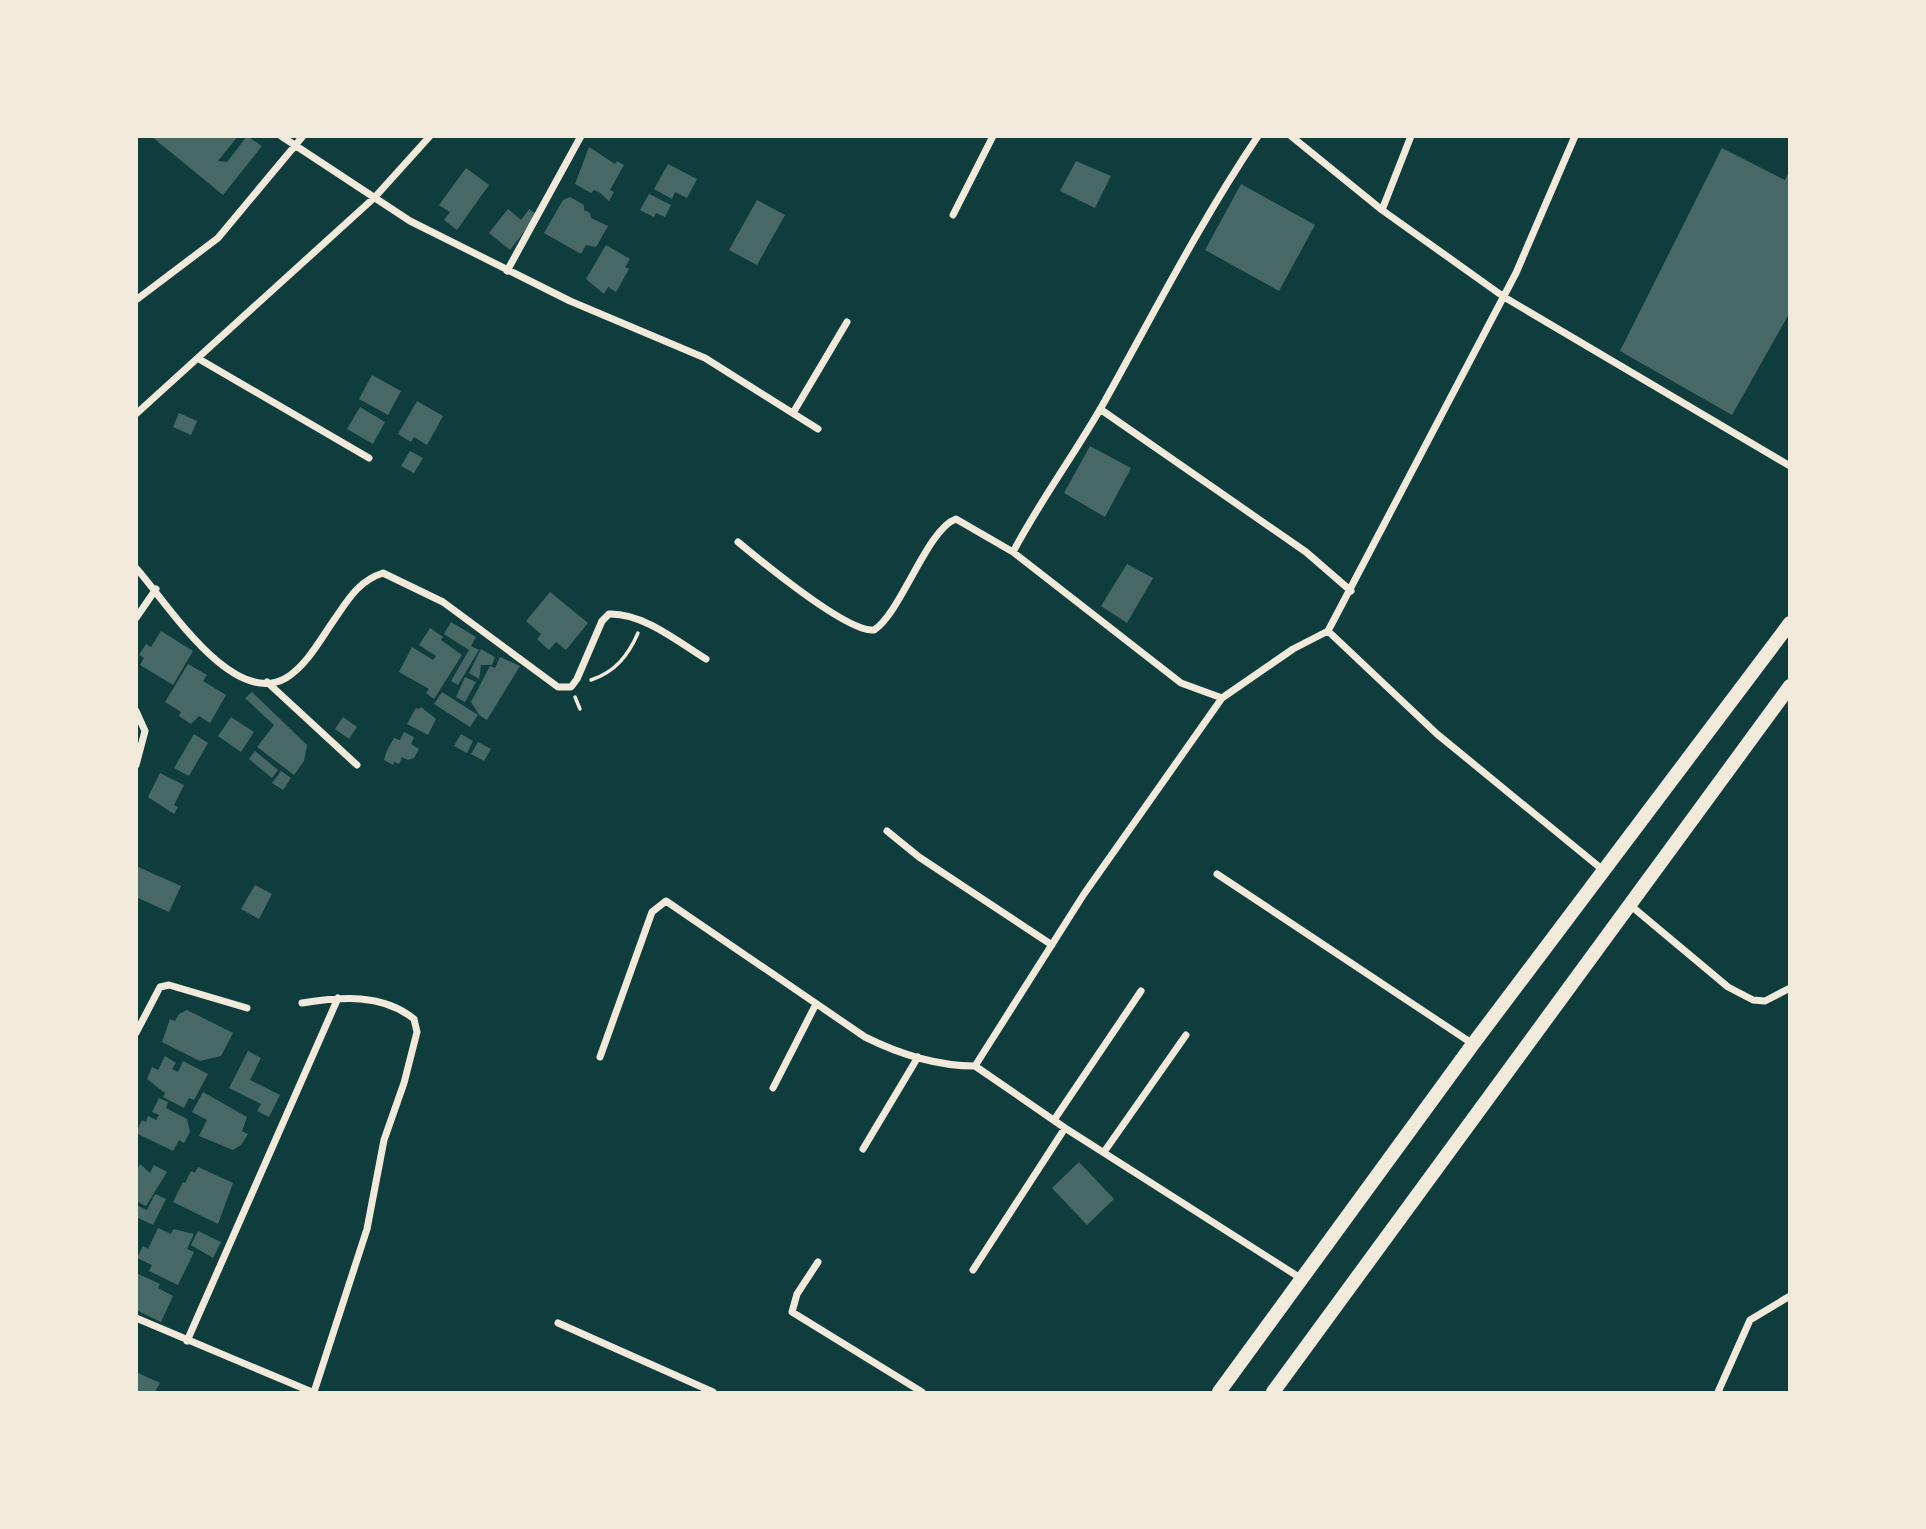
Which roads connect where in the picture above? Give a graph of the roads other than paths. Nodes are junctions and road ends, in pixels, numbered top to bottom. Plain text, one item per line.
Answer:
1 (281, 136) edge
2 (303, 136) edge
3 (430, 136) edge
4 (581, 136) edge
5 (993, 136) edge
6 (1258, 136) edge
7 (1291, 136) edge
8 (1411, 136) edge
9 (1575, 136) edge
10 (296, 147) junction
11 (375, 197) junction
12 (1382, 210) junction
13 (953, 215) dead end
14 (508, 271) junction
15 (1504, 297) junction
16 (138, 298) edge
17 (847, 322) dead end
18 (200, 359) junction
19 (1100, 409) junction
20 (793, 413) junction
21 (136, 414) edge
22 (818, 429) dead end
23 (369, 458) dead end
24 (1790, 466) edge
25 (737, 542) dead end
26 (1013, 552) junction
27 (136, 568) edge
28 (156, 589) junction
29 (1351, 591) junction
30 (136, 618) edge
31 (1790, 623) edge
32 (1328, 631) junction
33 (706, 659) dead end
34 (267, 682) junction
35 (1790, 686) edge
36 (1222, 698) junction
37 (136, 711) edge
38 (136, 765) edge
39 (357, 765) dead end
40 (887, 831) dead end
41 (1603, 870) junction
42 (1217, 874) dead end
43 (1630, 905) junction
44 (1052, 946) junction
45 (1790, 988) edge
46 (1141, 991) dead end
47 (338, 998) junction
48 (302, 1003) dead end
49 (816, 1004) junction
50 (247, 1007) dead end
51 (136, 1033) edge
52 (1186, 1035) dead end
53 (1473, 1044) junction
54 (600, 1057) dead end
55 (918, 1057) junction
56 (975, 1066) junction
57 (773, 1088) dead end
58 (1054, 1120) junction
59 (1065, 1128) junction
60 (863, 1149) dead end
61 (1104, 1152) junction
62 (818, 1262) dead end
63 (973, 1270) dead end
64 (1302, 1279) junction
65 (1790, 1296) edge
66 (136, 1318) edge
67 (558, 1323) dead end
68 (187, 1341) junction
69 (313, 1392) edge
70 (713, 1392) edge
71 (922, 1392) edge
72 (1219, 1392) edge
73 (1273, 1392) edge
74 (1718, 1392) edge

1 - 10 street
2 - 10 street
3 - 11 street
4 - 14 street
5 - 13 street
6 - 19 street
7 - 12 street
8 - 12 street
9 - 15 street
10 - 11 street
10 - 16 street
11 - 14 street
11 - 18 street
12 - 15 street
14 - 20 street
15 - 24 street
15 - 29 street
17 - 20 street
18 - 21 street
18 - 23 street
19 - 26 street
19 - 29 street
20 - 22 street
25 - 26 street
26 - 36 street
27 - 28 street
28 - 30 street
28 - 34 street
29 - 32 street
31 - 41 highway
32 - 36 street
32 - 41 street
33 - 34 street
34 - 39 street
35 - 43 highway
36 - 44 street
37 - 38 street
40 - 44 street
41 - 53 highway
42 - 53 street
43 - 45 street
43 - 73 highway
44 - 56 street
46 - 58 street
47 - 48 street
47 - 68 street
47 - 69 street
49 - 54 street
49 - 55 street
49 - 57 street
50 - 51 street
52 - 61 street
53 - 64 highway
55 - 56 street
55 - 60 street
56 - 58 street
58 - 59 street
59 - 61 street
59 - 63 street
61 - 64 street
62 - 71 street
64 - 72 highway
65 - 74 street
66 - 68 street
67 - 70 street
68 - 69 street

